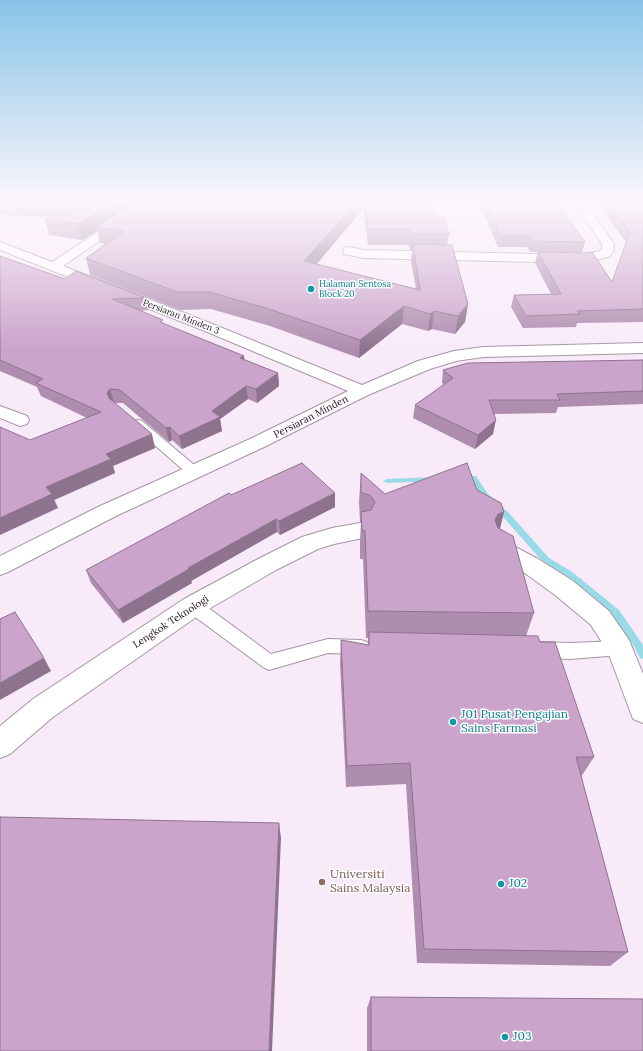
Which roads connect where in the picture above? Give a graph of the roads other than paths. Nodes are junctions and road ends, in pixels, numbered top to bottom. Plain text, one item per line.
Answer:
1 (18, 252) edge
2 (75, 252) edge
3 (349, 252) dead end
4 (606, 252) edge
5 (53, 267) junction
6 (643, 348) edge
7 (362, 391) junction
8 (0, 411) edge
9 (129, 416) edge
10 (20, 420) dead end
11 (194, 472) junction
12 (360, 531) edge
13 (500, 549) edge
14 (0, 566) edge
15 (193, 606) junction
16 (375, 647) edge
17 (620, 648) junction
18 (523, 650) edge
19 (643, 710) edge
20 (0, 744) edge

1 - 5 street, Persiaran Minden 3
2 - 5 street
3 - 4 street
5 - 7 street, Persiaran Minden 3
6 - 7 street, Persiaran Minden
7 - 11 street, Persiaran Minden
8 - 10 street
9 - 11 lane
11 - 14 street, Persiaran Minden
12 - 15 street, Lengkok Teknologi
13 - 17 street
15 - 16 lane
15 - 20 street, Lengkok Teknologi
17 - 18 lane
17 - 19 street

